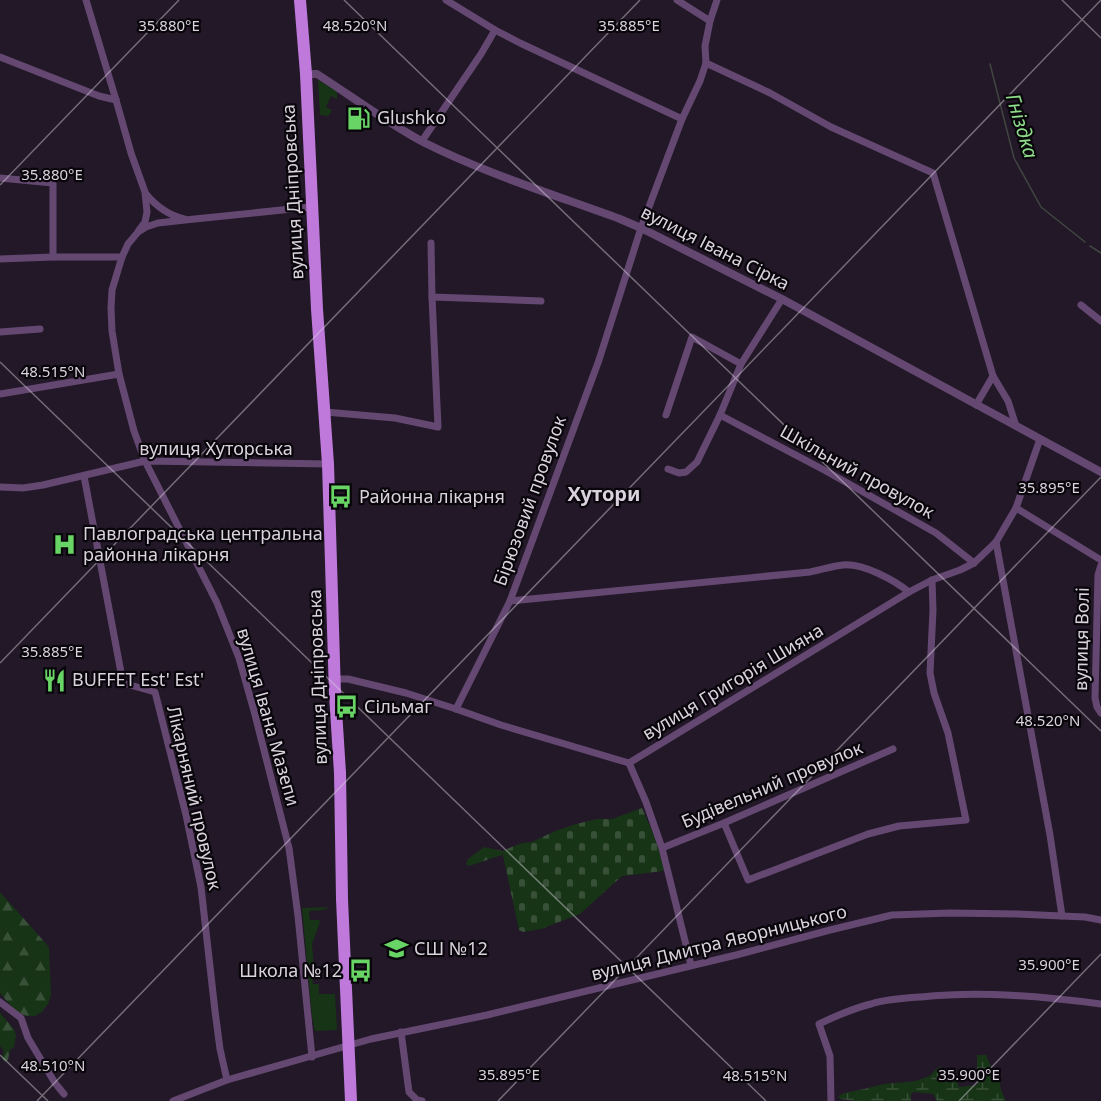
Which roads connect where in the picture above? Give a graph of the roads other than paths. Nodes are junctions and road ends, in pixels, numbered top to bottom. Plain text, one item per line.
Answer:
1 (86, 0) edge
2 (300, 0) edge
3 (446, 0) edge
4 (677, 0) edge
5 (717, 0) edge
6 (710, 21) junction
7 (495, 30) junction
8 (0, 57) edge
9 (706, 63) junction
10 (306, 74) junction
11 (116, 100) junction
12 (682, 119) junction
13 (422, 141) junction
14 (0, 178) edge
15 (145, 192) junction
16 (311, 207) junction
17 (185, 220) junction
18 (641, 228) junction
19 (138, 232) junction
20 (430, 243) dead end
21 (53, 256) junction
22 (122, 257) junction
23 (0, 259) edge
24 (432, 297) junction
25 (782, 300) junction
26 (541, 301) dead end
27 (1082, 305) dead end
28 (1101, 321) edge
29 (40, 329) dead end
30 (0, 332) edge
31 (741, 364) junction
32 (119, 374) junction
33 (993, 375) junction
34 (0, 394) edge
35 (976, 405) junction
36 (325, 412) junction
37 (666, 415) dead end
38 (720, 415) junction
39 (1016, 426) junction
40 (1040, 439) junction
41 (146, 461) junction
42 (328, 464) junction
43 (668, 469) dead end
44 (1101, 472) edge
45 (84, 476) junction
46 (0, 487) edge
47 (1016, 508) junction
48 (996, 542) junction
49 (1101, 560) edge
50 (974, 563) junction
51 (1101, 565) edge
52 (932, 580) junction
53 (909, 592) junction
54 (510, 601) junction
55 (334, 679) junction
56 (456, 709) junction
57 (1101, 713) edge
58 (893, 749) dead end
59 (629, 763) junction
60 (724, 823) junction
61 (662, 848) junction
62 (1062, 916) junction
63 (1101, 920) edge
64 (691, 965) junction
65 (0, 1002) edge
66 (1101, 1004) edge
67 (400, 1032) junction
68 (349, 1046) junction
69 (312, 1057) junction
70 (227, 1080) junction
71 (64, 1094) dead end
72 (173, 1101) edge
73 (351, 1101) edge
74 (422, 1101) edge
75 (831, 1101) edge

1 - 11 street, вулиця Івана Мазепи
2 - 10 highway, вулиця Дніпровська
3 - 7 street
4 - 6 street
5 - 6 street, Бірюзовий провулок
6 - 9 street, Бірюзовий провулок
7 - 12 street
7 - 13 street
8 - 11 street
9 - 12 street, Бірюзовий провулок
9 - 33 street
10 - 13 street, вулиця Івана Сірка
10 - 16 highway, вулиця Дніпровська
11 - 15 street, вулиця Івана Мазепи
12 - 18 street, Бірюзовий провулок
13 - 18 street, вулиця Івана Сірка
14 - 21 street
15 - 17 street, вулиця Івана Мазепи
15 - 19 street, вулиця Івана Мазепи
16 - 17 street
16 - 36 highway, вулиця Дніпровська
17 - 19 street
18 - 25 street, вулиця Івана Сірка
18 - 54 street, Бірюзовий провулок
19 - 22 street, вулиця Івана Мазепи
20 - 24 street
21 - 22 street
21 - 23 street
22 - 32 street, вулиця Івана Мазепи
24 - 26 street
24 - 36 street
25 - 31 street
25 - 35 street, вулиця Івана Сірка
27 - 28 street
29 - 30 street
31 - 37 street
31 - 38 street
32 - 34 street
32 - 41 street, вулиця Івана Мазепи
33 - 35 street
33 - 39 street
35 - 39 street, вулиця Івана Сірка
36 - 42 highway, вулиця Дніпровська
38 - 43 street
38 - 50 street, Шкільний провулок
39 - 40 street, вулиця Івана Сірка
40 - 44 street, вулиця Івана Сірка
40 - 47 street, вулиця Григорія Шияна
41 - 42 street, вулиця Хуторська
41 - 45 street, вулиця Хуторська
41 - 69 street, вулиця Івана Мазепи
42 - 55 highway, вулиця Дніпровська
45 - 46 street, вулиця Хуторська
45 - 70 street, Лікарняний провулок
47 - 48 street, вулиця Григорія Шияна
47 - 49 street
48 - 50 street, вулиця Григорія Шияна
48 - 62 street
50 - 52 street, вулиця Григорія Шияна
51 - 57 street, вулиця Волі
52 - 53 street, вулиця Григорія Шияна
52 - 60 street
53 - 54 street, Бірюзовий провулок
53 - 59 street, вулиця Григорія Шияна
54 - 56 street
55 - 56 street
55 - 68 highway, вулиця Дніпровська
56 - 59 street
58 - 60 street, Будівельний провулок
59 - 61 street
60 - 61 street, Будівельний провулок
61 - 64 street
62 - 63 street, вулиця Дмитра Яворницького
62 - 64 street, вулиця Дмитра Яворницького
64 - 67 street, вулиця Дмитра Яворницького
65 - 71 street
66 - 75 street
67 - 68 street, вулиця Дмитра Яворницького
67 - 74 street
68 - 69 street, вулиця Дмитра Яворницького
68 - 73 highway, вулиця Дніпровська
69 - 70 street, вулиця Дмитра Яворницького
70 - 72 street, вулиця Дмитра Яворницького

